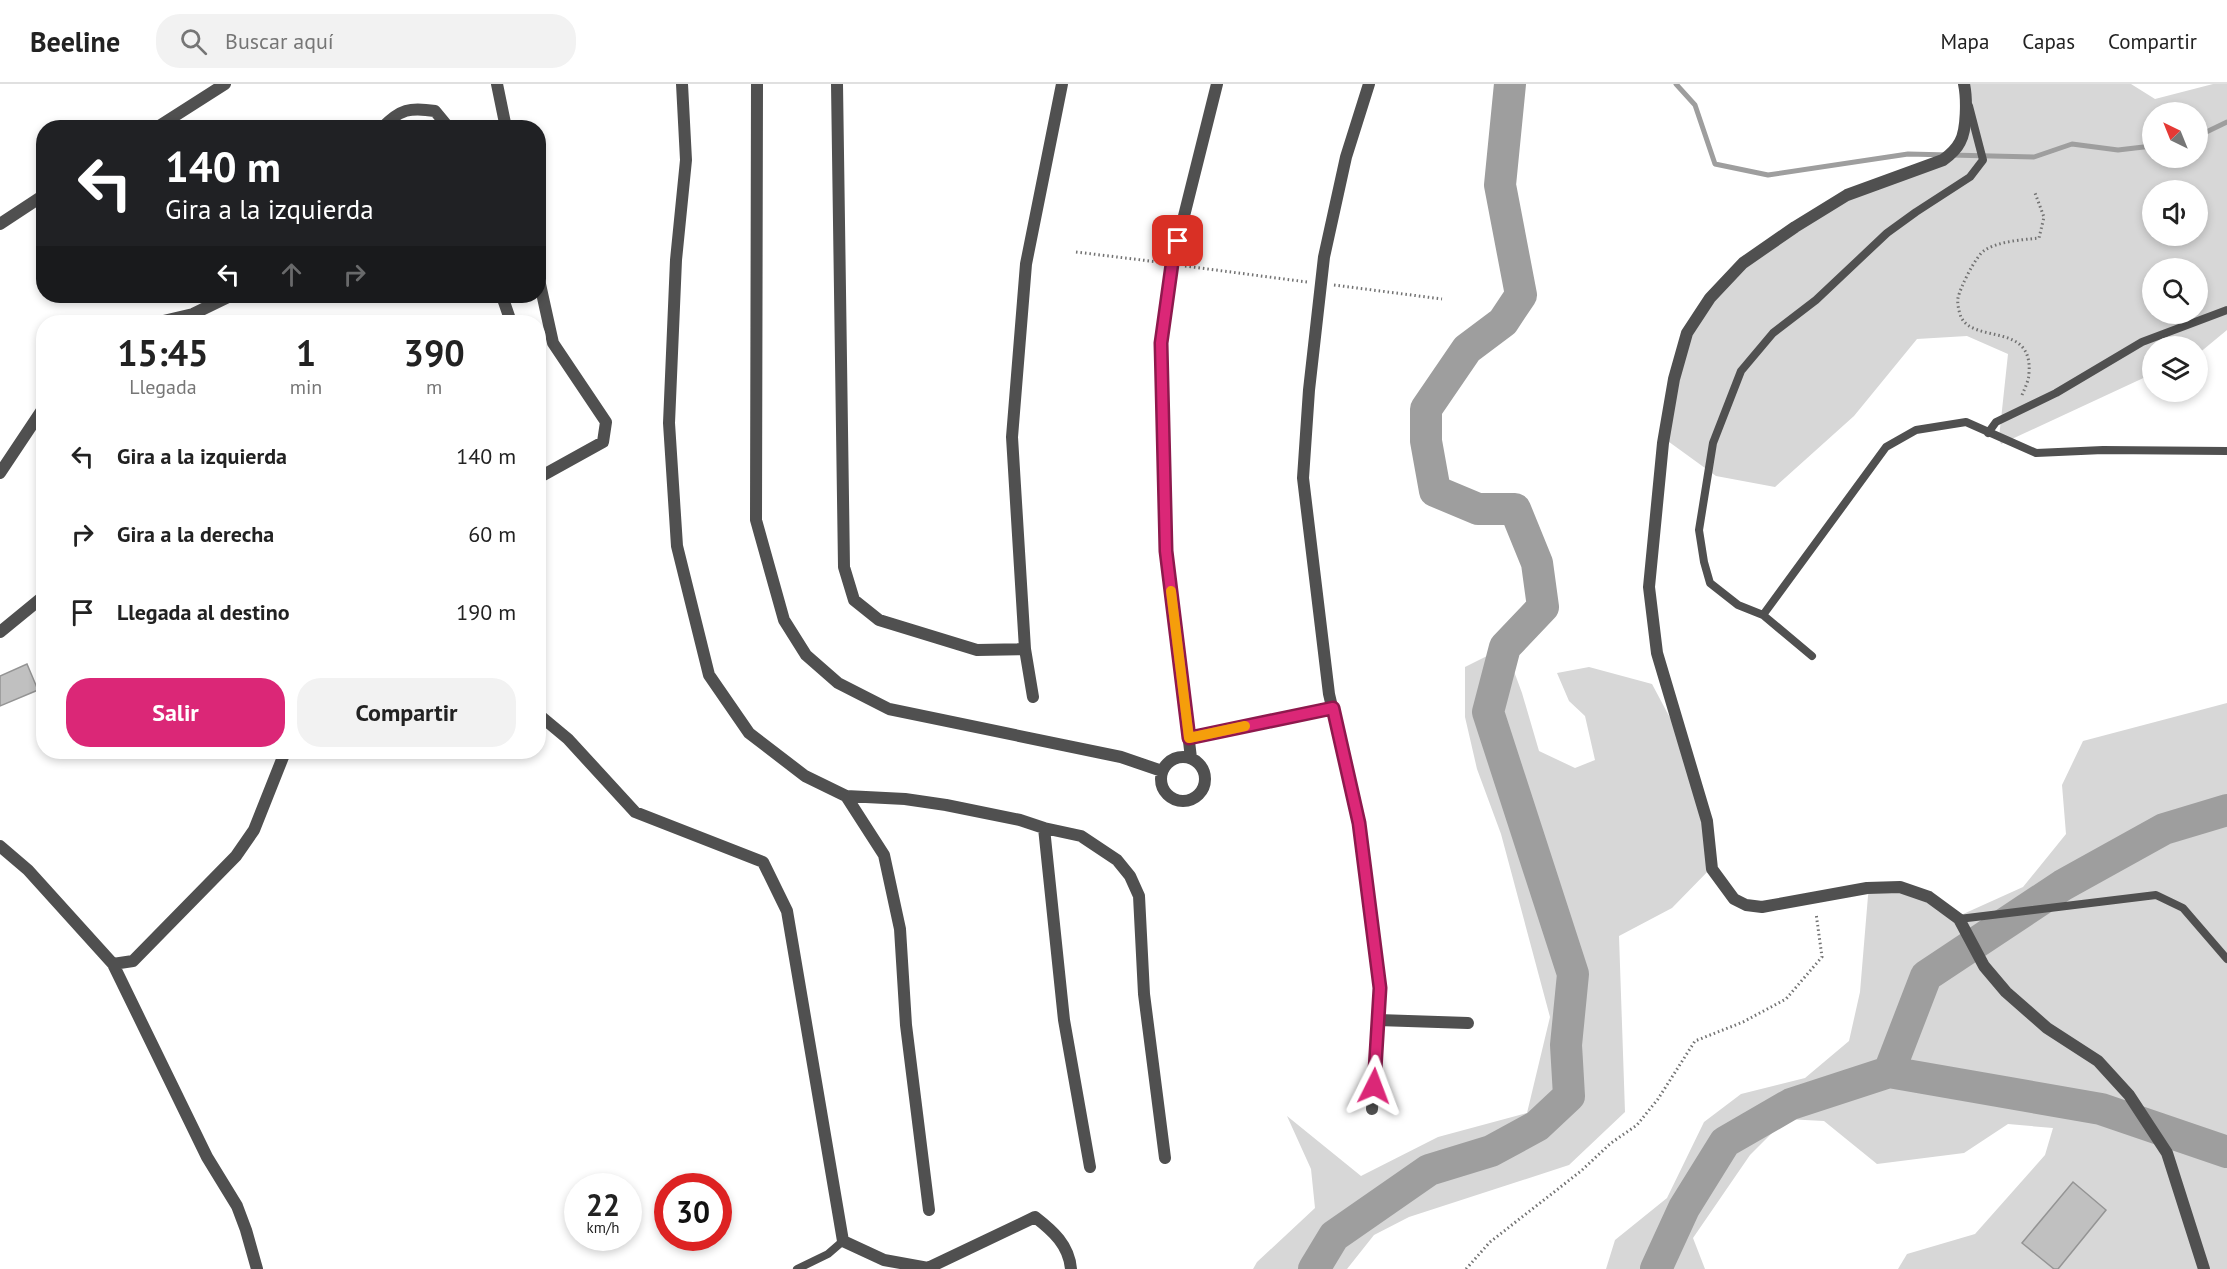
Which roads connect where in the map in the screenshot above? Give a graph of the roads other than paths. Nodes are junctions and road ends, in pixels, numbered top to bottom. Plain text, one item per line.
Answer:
1 (225, 84) edge
2 (497, 84) edge
3 (682, 84) edge
4 (757, 84) edge
5 (837, 84) edge
6 (1062, 84) edge
7 (1217, 84) edge
8 (1370, 84) edge
9 (1965, 90) edge
10 (169, 120) edge
11 (389, 120) edge
12 (442, 120) edge
13 (504, 120) edge
14 (36, 200) edge
15 (1, 221) edge
16 (216, 303) edge
17 (544, 303) edge
18 (2227, 310) edge
19 (189, 315) edge
20 (36, 419) edge
21 (1988, 432) junction
22 (2227, 451) edge
23 (0, 473) edge
24 (546, 474) edge
25 (36, 603) edge
26 (1763, 615) junction
27 (0, 632) edge
28 (1025, 649) junction
29 (1812, 656) dead end
30 (1033, 697) dead end
31 (1333, 708) junction
32 (546, 721) edge
33 (1189, 738) junction
34 (1191, 758) junction
35 (282, 759) edge
36 (1162, 771) junction
37 (846, 796) junction
38 (1044, 828) junction
39 (0, 846) edge
40 (1959, 919) junction
41 (2227, 959) edge
42 (112, 964) junction
43 (1378, 1020) junction
44 (1468, 1023) dead end
45 (1372, 1108) dead end
46 (1165, 1158) dead end
47 (1090, 1167) dead end
48 (929, 1209) dead end
49 (843, 1242) junction
50 (256, 1269) edge
51 (797, 1269) edge
52 (1071, 1269) edge
53 (2204, 1269) edge

1 - 10 street
2 - 13 street
3 - 37 street
4 - 36 street
5 - 28 street
6 - 28 street
7 - 33 street
8 - 31 street
9 - 26 lane
9 - 40 street
11 - 12 street
14 - 15 street
16 - 19 street
17 - 24 street
18 - 21 lane
20 - 23 street
21 - 22 lane
21 - 26 lane
25 - 27 street
26 - 29 lane
28 - 30 street
31 - 33 street
31 - 43 street
32 - 49 street
33 - 34 street
34 - 36 street
34 - 36 street
35 - 42 street
37 - 38 street
37 - 48 street
38 - 46 street
38 - 47 street
39 - 42 street
40 - 41 lane
40 - 53 street
42 - 50 street
43 - 44 street
43 - 45 street
49 - 51 lane
49 - 52 street

